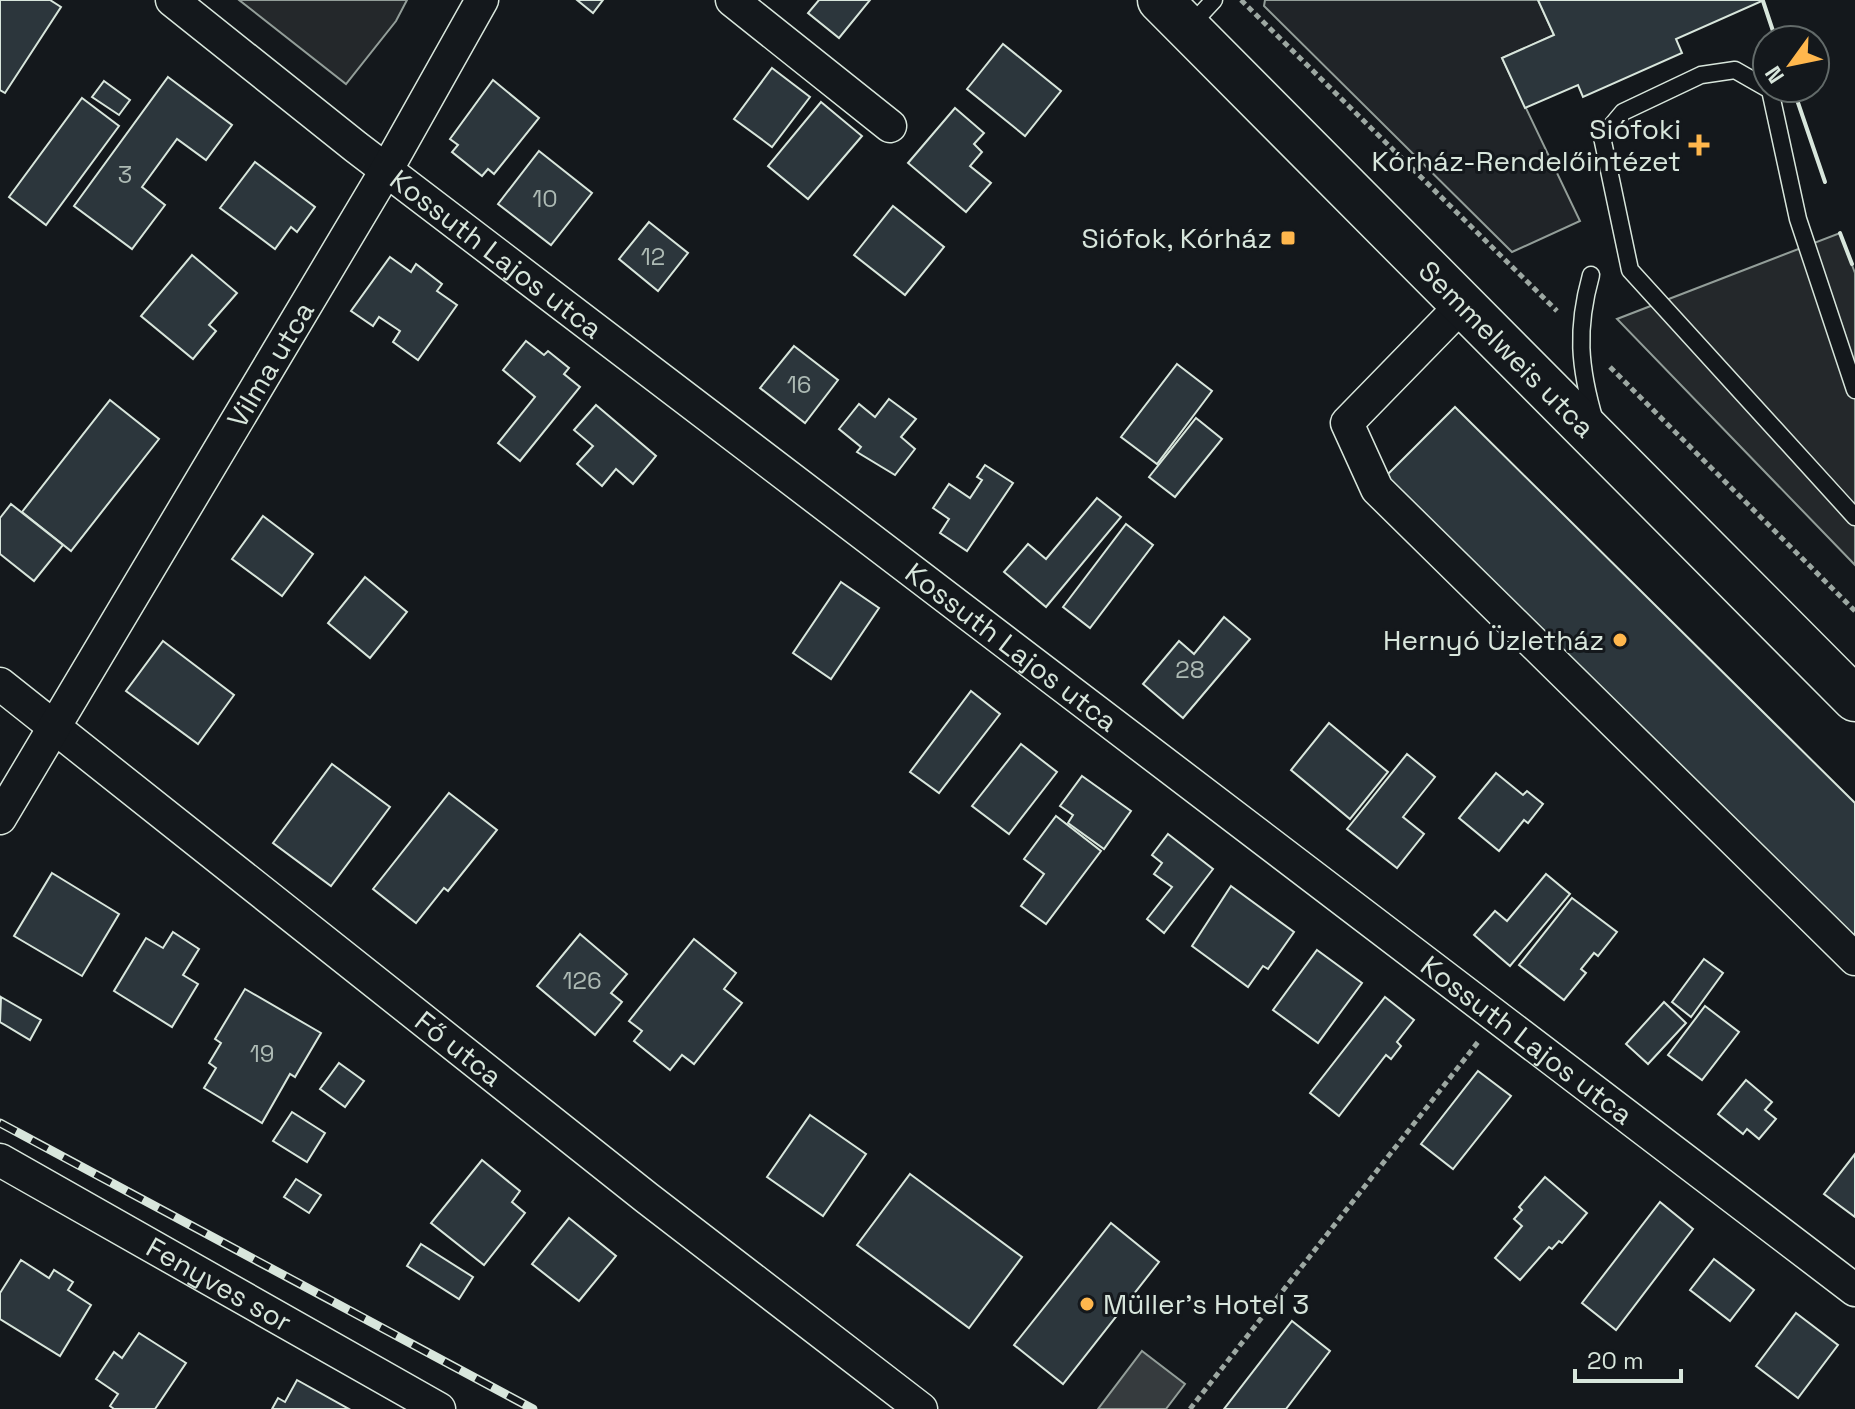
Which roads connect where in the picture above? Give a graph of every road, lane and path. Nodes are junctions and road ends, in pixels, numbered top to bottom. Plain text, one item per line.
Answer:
1 (172, 0) edge
2 (482, 0) edge
3 (732, 0) edge
4 (1241, 0) edge
5 (1187, 9) edge
6 (890, 126) dead end
7 (387, 169) junction
8 (1507, 260) dead end
9 (1591, 275) dead end
10 (1463, 304) junction
11 (1602, 358) dead end
12 (1855, 390) edge
13 (1602, 445) junction
14 (1855, 490) edge
15 (1841, 503) junction
16 (1855, 517) edge
17 (1855, 611) edge
18 (0, 684) edge
19 (1855, 699) edge
20 (56, 729) junction
21 (0, 818) edge
22 (1855, 959) edge
23 (1498, 1017) junction
24 (0, 1160) edge
25 (1855, 1290) edge
26 (434, 1408) edge
27 (921, 1409) edge
28 (1190, 1409) edge

1 - 7 street, Kossuth Lajos utca
2 - 7 street, Vilma utca
3 - 6 street
4 - 8 path
5 - 10 main road, Semmelweis utca
7 - 20 street, Vilma utca
7 - 23 street, Kossuth Lajos utca
9 - 13 lane
10 - 13 main road, Semmelweis utca
10 - 22 street
11 - 17 path
12 - 15 lane
13 - 19 main road, Semmelweis utca
14 - 15 lane
15 - 16 lane
18 - 20 street, Fő utca
20 - 21 street, Vilma utca
20 - 27 street, Fő utca
23 - 25 street, Kossuth Lajos utca
23 - 28 path
24 - 26 street, Fenyves sor

